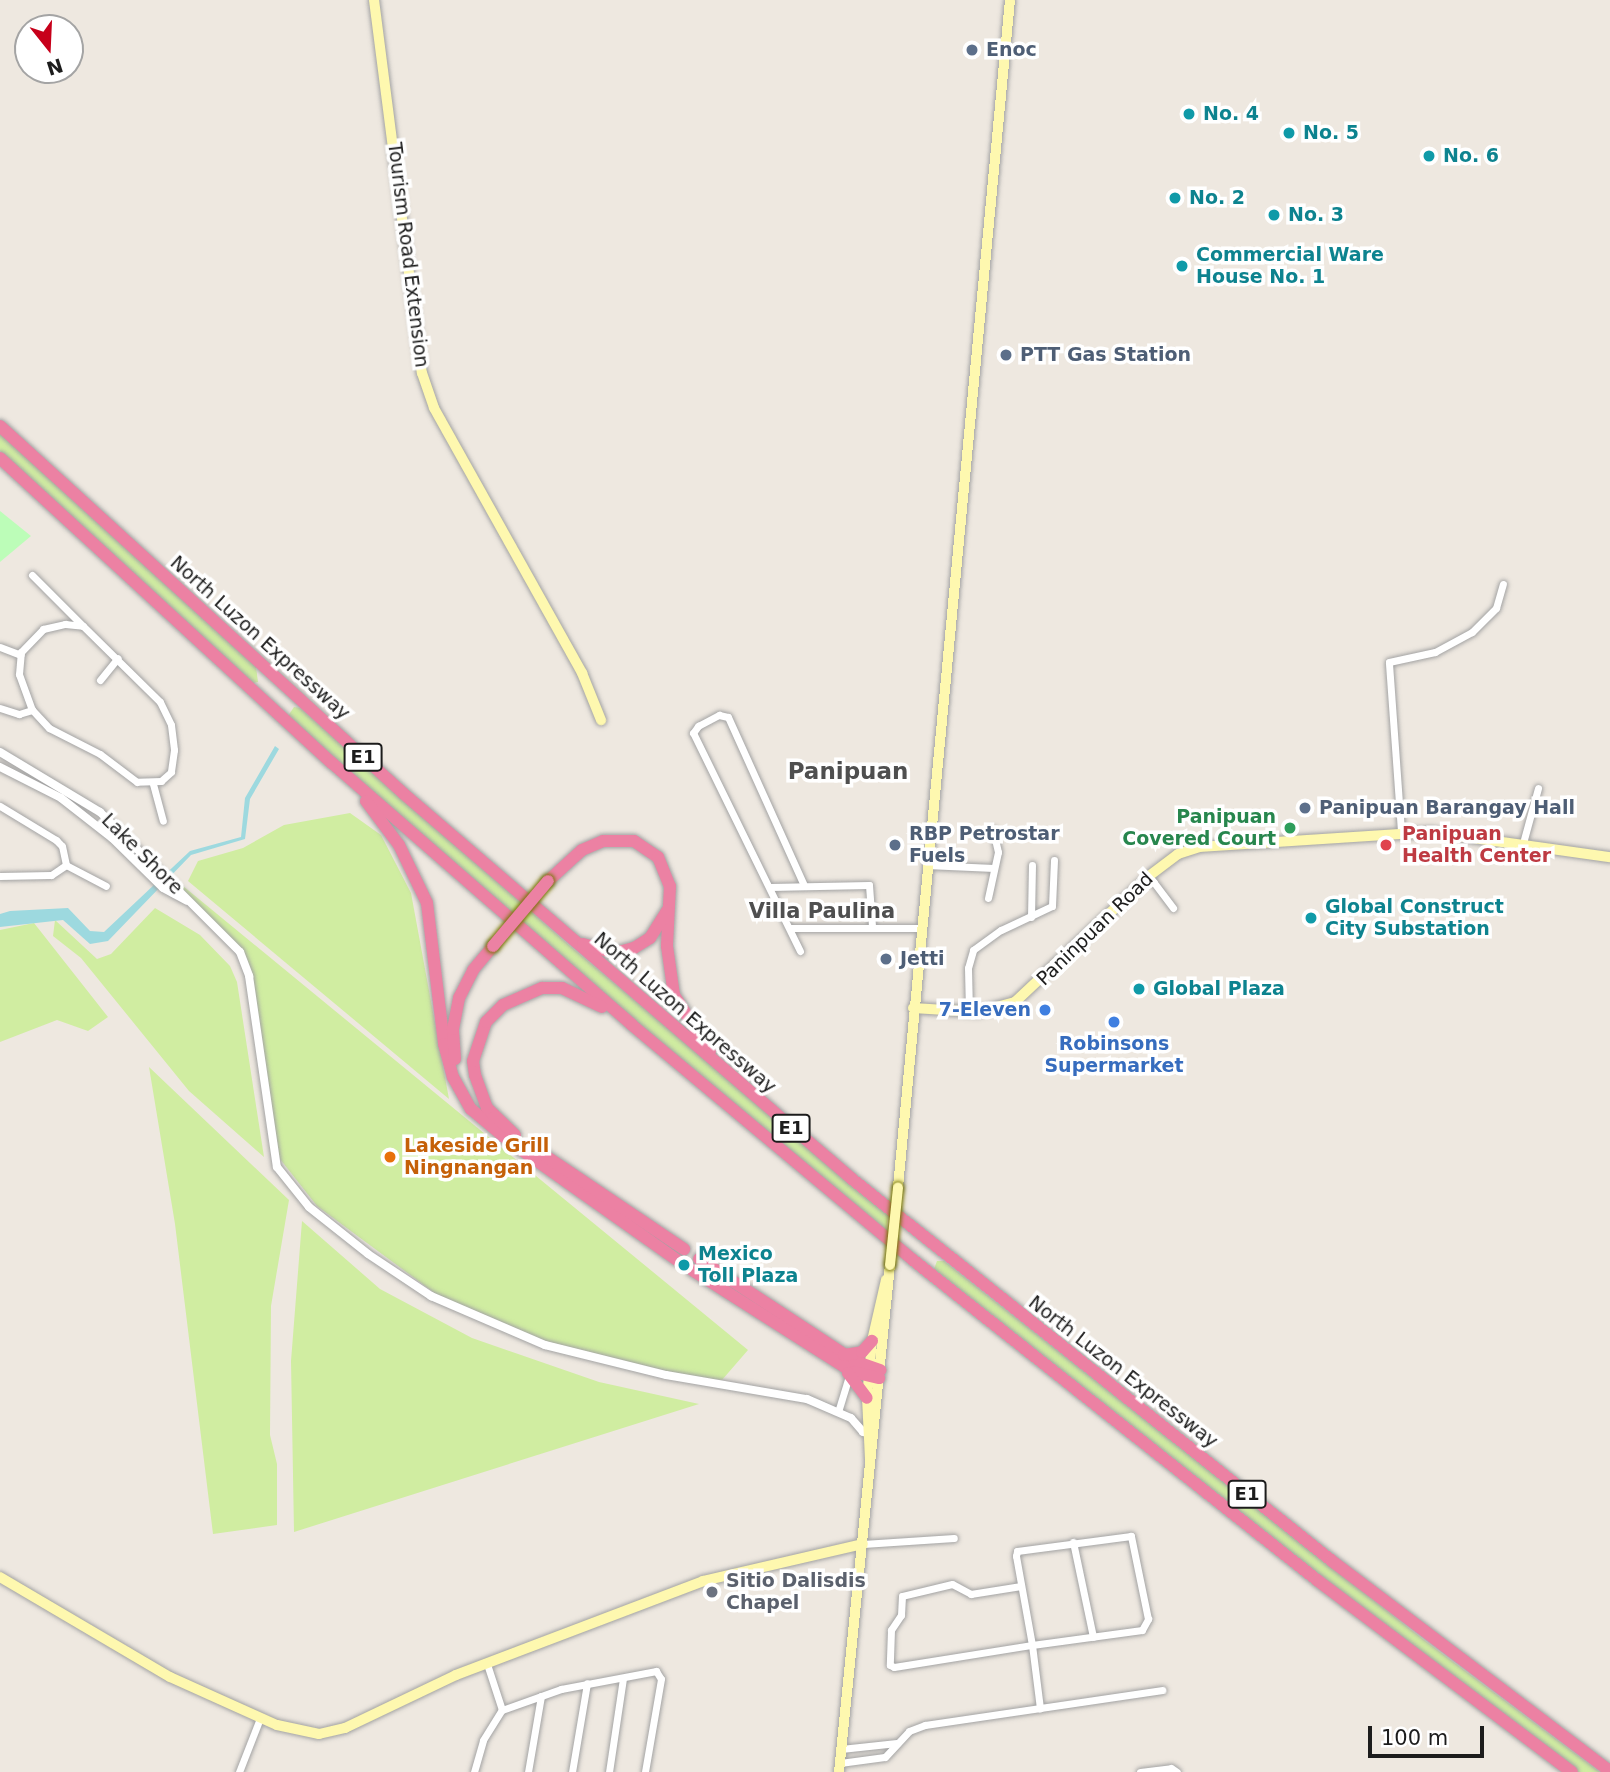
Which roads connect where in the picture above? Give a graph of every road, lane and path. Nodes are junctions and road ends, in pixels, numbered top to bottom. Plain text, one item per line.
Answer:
1 (374, 0) edge
2 (1010, 0) edge
3 (0, 426) edge
4 (0, 458) edge
5 (32, 575) dead end
6 (1503, 584) dead end
7 (83, 626) junction
8 (0, 647) edge
9 (21, 655) junction
10 (118, 658) junction
11 (100, 680) dead end
12 (0, 708) edge
13 (32, 710) junction
14 (601, 720) dead end
15 (0, 752) edge
16 (332, 763) junction
17 (0, 766) edge
18 (153, 784) junction
19 (1538, 788) dead end
20 (0, 806) edge
21 (163, 821) dead end
22 (993, 830) dead end
23 (1401, 831) junction
24 (1523, 843) junction
25 (1610, 857) edge
26 (1054, 860) dead end
27 (66, 865) junction
28 (925, 865) junction
29 (1032, 865) dead end
30 (994, 868) junction
31 (0, 876) edge
32 (1149, 876) junction
33 (804, 885) junction
34 (106, 886) dead end
35 (770, 887) junction
36 (671, 895) junction
37 (988, 898) dead end
38 (190, 902) junction
39 (1173, 908) dead end
40 (1031, 917) junction
41 (545, 918) junction
42 (872, 926) junction
43 (790, 928) junction
44 (919, 928) junction
45 (800, 951) dead end
46 (913, 1008) junction
47 (968, 1013) junction
48 (632, 1025) junction
49 (730, 1077) junction
50 (473, 1104) junction
51 (490, 1127) junction
52 (514, 1135) junction
53 (696, 1264) dead end
54 (890, 1265) junction
55 (872, 1341) junction
56 (839, 1358) junction
57 (875, 1373) junction
58 (849, 1374) junction
59 (867, 1398) junction
60 (838, 1412) junction
61 (871, 1434) junction
62 (954, 1538) dead end
63 (1073, 1542) junction
64 (863, 1544) junction
65 (0, 1577) edge
66 (1021, 1586) junction
67 (1093, 1637) junction
68 (1032, 1645) junction
69 (487, 1664) junction
70 (623, 1678) junction
71 (587, 1683) junction
72 (1162, 1690) dead end
73 (541, 1696) junction
74 (1040, 1708) junction
75 (502, 1710) junction
76 (260, 1718) junction
77 (897, 1743) junction
78 (862, 1747) junction
79 (841, 1749) junction
80 (863, 1761) junction
81 (839, 1768) edge
82 (1610, 1771) edge
83 (239, 1772) edge
84 (474, 1772) edge
85 (527, 1772) edge
86 (572, 1772) edge
87 (609, 1772) edge
88 (645, 1772) edge
89 (1140, 1772) edge
90 (1177, 1772) edge
91 (1572, 1772) edge

1 - 14 main road, Tourism Road Extension
2 - 28 main road
3 - 41 highway, North Luzon Expressway / E1
4 - 16 highway, E1
5 - 7 street
6 - 23 street
7 - 9 street
7 - 10 street
8 - 9 street
9 - 13 street
10 - 11 street
10 - 18 street
12 - 13 street
13 - 18 street
15 - 38 street, Lake Shore
16 - 48 highway, E1
16 - 51 highway
17 - 38 street, Lake Shore
18 - 21 street
19 - 24 street
20 - 27 street
22 - 30 street
23 - 24 main road, Paninpuan Road
23 - 32 main road, Paninpuan Road
24 - 25 main road, Paninpuan Road
26 - 40 street
27 - 31 street
27 - 34 street
28 - 30 street
28 - 44 main road
29 - 40 street
30 - 37 street
32 - 39 street
32 - 47 main road, Paninpuan Road
33 - 35 street
33 - 35 street
33 - 42 street
35 - 43 street
36 - 41 highway
36 - 49 highway
36 - 50 highway, bridge
38 - 60 street
40 - 47 street
41 - 49 highway, North Luzon Expressway / E1
42 - 43 street
42 - 44 street
43 - 45 street
44 - 46 main road
46 - 47 main road, Paninpuan Road
46 - 54 main road, bridge
48 - 52 highway
48 - 91 highway, E1
49 - 82 highway, North Luzon Expressway / E1
50 - 51 highway
50 - 52 highway
51 - 52 highway
53 - 56 highway
54 - 55 main road
54 - 57 main road
55 - 56 highway
55 - 57 main road
56 - 57 highway
56 - 58 highway
57 - 59 main road
57 - 61 main road
58 - 59 highway
58 - 60 street
59 - 61 main road
60 - 61 street
61 - 64 main road
62 - 64 street
63 - 66 street
63 - 67 street
63 - 67 street
64 - 69 main road
64 - 79 main road
65 - 76 main road
66 - 68 street
66 - 68 street
67 - 68 street
68 - 74 street
69 - 75 street
69 - 76 main road
70 - 71 street
70 - 87 street
70 - 88 street
71 - 73 street
71 - 86 street
72 - 74 street
73 - 75 street
73 - 85 street
74 - 77 street
75 - 84 street
76 - 83 street
77 - 78 street
77 - 80 street
78 - 79 street
78 - 80 street
79 - 81 main road
80 - 81 street
89 - 90 street

